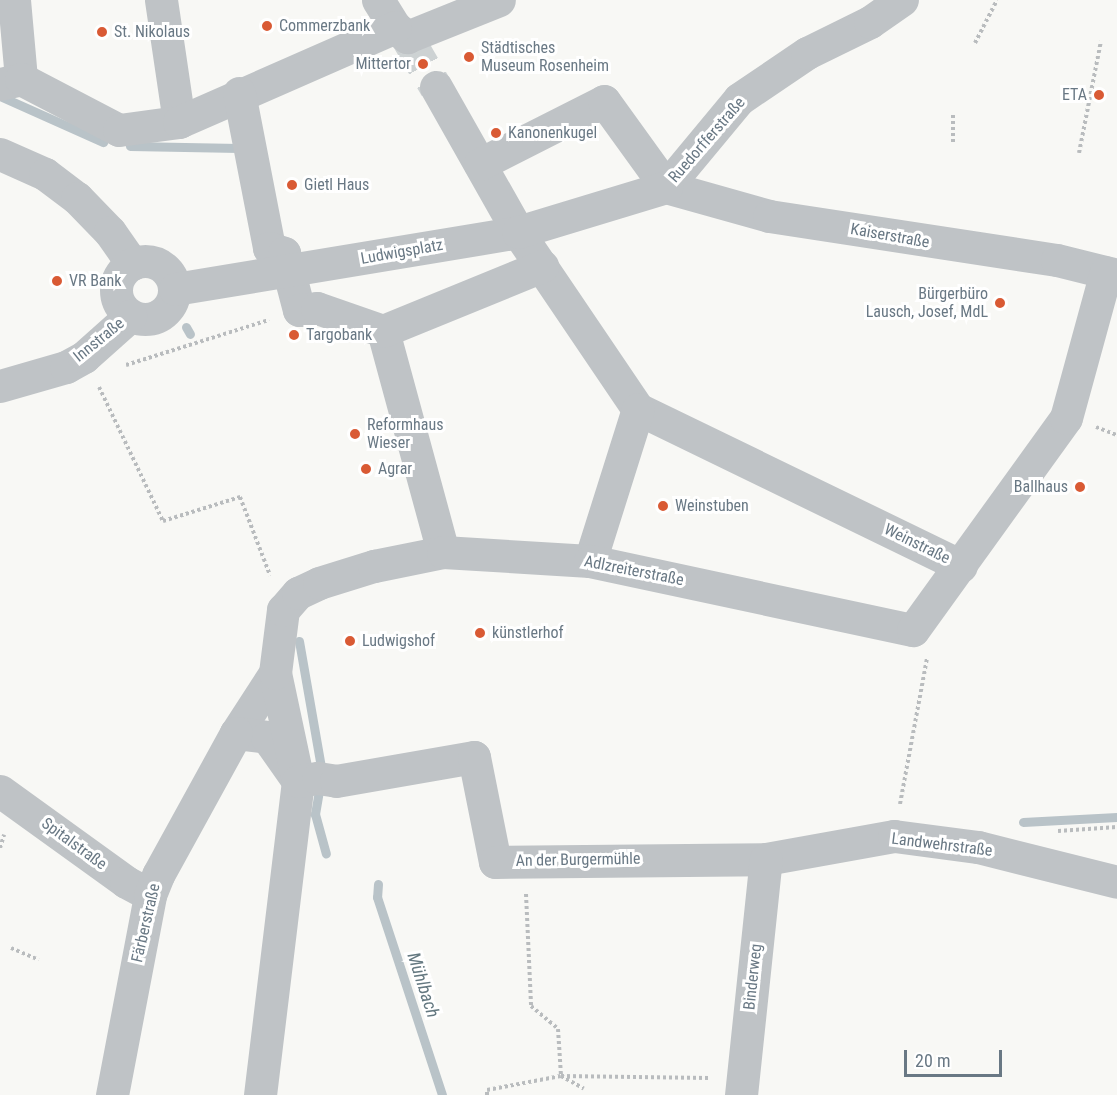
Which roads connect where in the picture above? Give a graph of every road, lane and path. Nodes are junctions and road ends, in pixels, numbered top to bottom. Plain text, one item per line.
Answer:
1 (14, 0) edge
2 (161, 0) edge
3 (378, 0) edge
4 (499, 0) edge
5 (902, 0) edge
6 (997, 0) edge
7 (395, 27) junction
8 (1101, 41) dead end
9 (975, 44) dead end
10 (11, 82) edge
11 (436, 87) tunnel mouth
12 (239, 93) junction
13 (953, 115) dead end
14 (179, 122) junction
15 (953, 142) dead end
16 (1079, 153) dead end
17 (0, 154) edge
18 (480, 164) junction
19 (666, 187) junction
20 (518, 232) junction
21 (132, 264) junction
22 (542, 266) junction
23 (286, 272) junction
24 (1111, 273) edge
25 (175, 289) junction
26 (298, 310) junction
27 (130, 316) junction
28 (383, 331) junction
29 (84, 357) junction
30 (121, 362) dead end
31 (0, 386) edge
32 (638, 408) junction
33 (442, 552) junction
34 (590, 561) junction
35 (961, 566) junction
36 (283, 610) junction
37 (921, 618) junction
38 (275, 673) junction
39 (236, 733) junction
40 (317, 780) junction
41 (0, 791) edge
42 (894, 836) junction
43 (766, 859) junction
44 (524, 861) junction
45 (1117, 882) edge
46 (150, 895) junction
47 (11, 948) dead end
48 (39, 960) dead end
49 (561, 1076) junction
50 (742, 1087) edge
51 (584, 1089) dead end
52 (112, 1095) edge
53 (260, 1095) edge
54 (487, 1095) edge

1 - 10 street
2 - 14 street
3 - 7 street
4 - 7 street
5 - 19 street, Ruedorfferstraße
6 - 9 path
7 - 12 street
8 - 16 path
10 - 14 street
11 - 18 street
12 - 14 street
12 - 23 street
13 - 15 path
17 - 21 street
18 - 19 street
18 - 20 street
19 - 20 street, Ludwigsplatz
19 - 24 street, Kaiserstraße
20 - 22 street, Weinstraße
20 - 23 street, Ludwigsplatz
21 - 25 street
21 - 27 street
22 - 28 street
22 - 32 street, Weinstraße
23 - 25 street, Ludwigsplatz
23 - 26 street
24 - 35 street, Weinstraße
25 - 27 street
26 - 28 street
26 - 30 path
27 - 29 street, Innstraße
28 - 33 street
29 - 31 street, Innstraße
29 - 36 path
32 - 34 street
32 - 35 street, Weinstraße
33 - 34 street, Adlzreiterstraße
33 - 36 street, Adlzreiterstraße
34 - 37 street, Adlzreiterstraße
35 - 37 street
36 - 38 street, Färberstraße
37 - 42 path
38 - 39 street, Färberstraße
38 - 40 street, Färberstraße
39 - 40 street
39 - 46 street, Färberstraße
40 - 44 street, An der Burgermühle
40 - 53 street, Färberstraße
41 - 46 street, Spitalstraße
42 - 43 street, Landwehrstraße
42 - 45 street, Landwehrstraße
43 - 44 street, An der Burgermühle
43 - 50 street, Binderweg
44 - 49 path
46 - 52 street, Färberstraße
47 - 48 path
49 - 50 path
49 - 51 path
49 - 54 path

